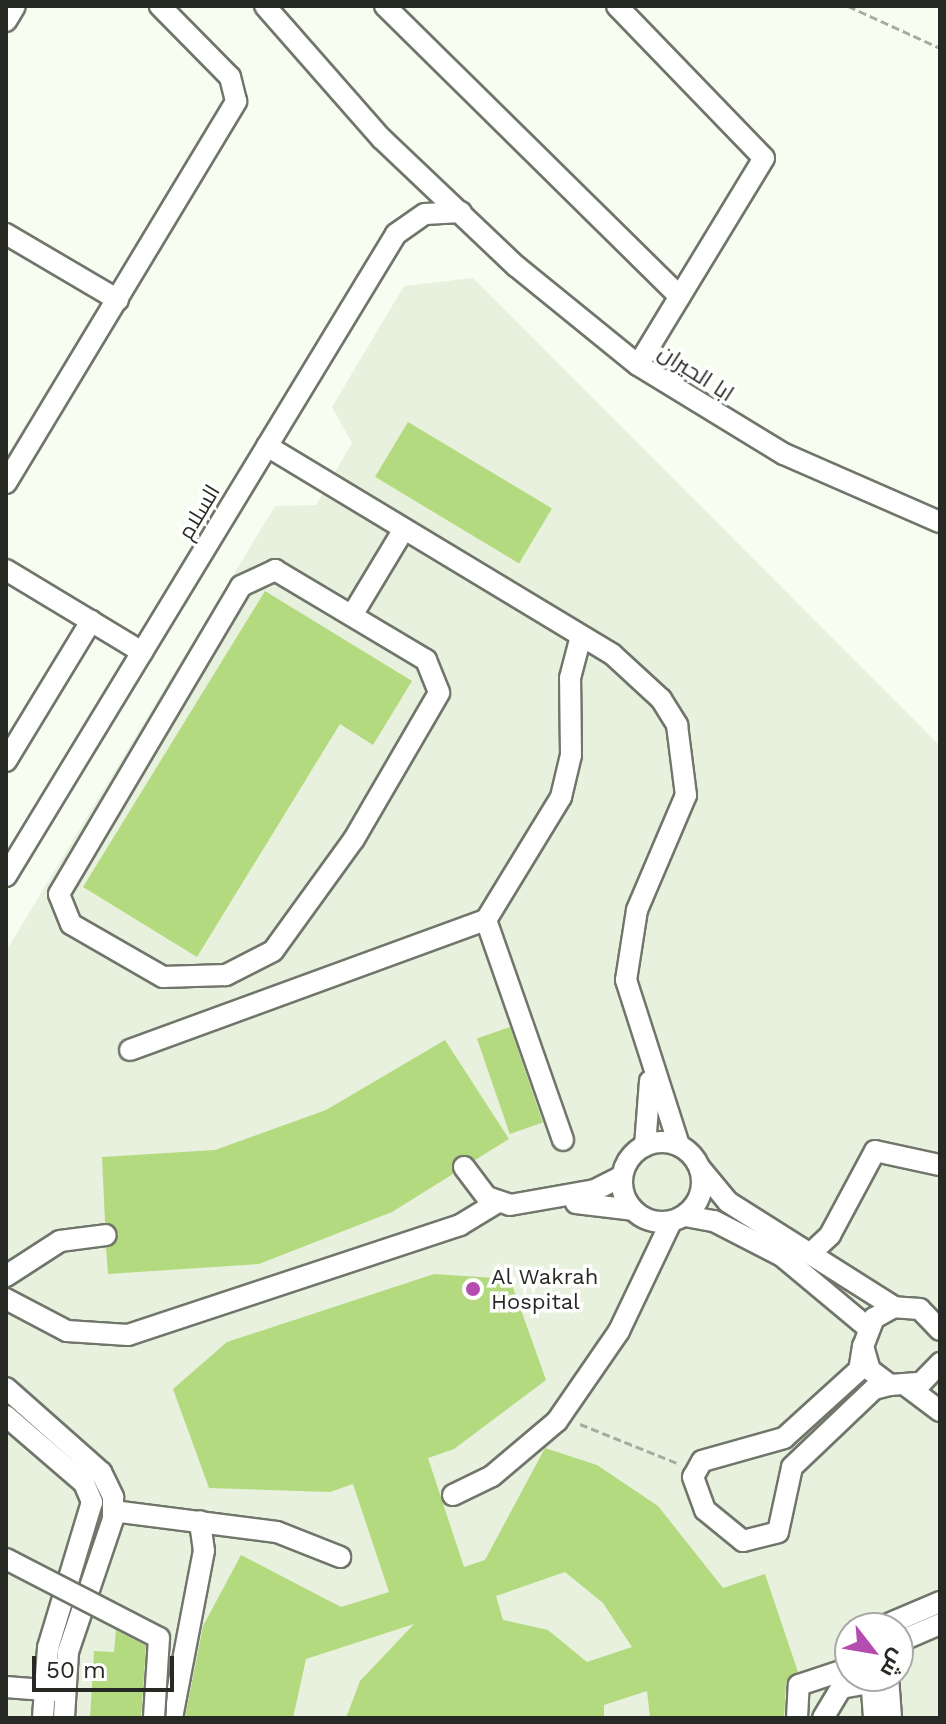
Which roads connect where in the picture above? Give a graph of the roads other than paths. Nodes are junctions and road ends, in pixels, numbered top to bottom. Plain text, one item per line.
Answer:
1 (15, 6) edge
2 (160, 6) edge
3 (265, 6) edge
4 (385, 6) edge
5 (617, 6) edge
6 (6, 21) edge
7 (461, 212) junction
8 (6, 234) edge
9 (680, 297) junction
10 (118, 300) junction
11 (638, 365) junction
12 (267, 446) junction
13 (8, 474) edge
14 (940, 522) edge
15 (404, 529) junction
16 (6, 570) edge
17 (354, 612) junction
18 (91, 621) junction
19 (581, 636) junction
20 (142, 652) junction
21 (6, 761) edge
22 (6, 876) edge
23 (486, 920) junction
24 (130, 1050) dead end
25 (650, 1073) junction
26 (563, 1140) dead end
27 (679, 1145) junction
28 (645, 1146) junction
29 (469, 1164) dead end
30 (940, 1165) edge
31 (700, 1168) junction
32 (622, 1176) junction
33 (548, 1201) junction
34 (498, 1202) junction
35 (638, 1214) junction
36 (678, 1219) junction
37 (106, 1241) dead end
38 (812, 1252) junction
39 (649, 1263) junction
40 (6, 1276) edge
41 (6, 1299) edge
42 (940, 1302) edge
43 (894, 1307) junction
44 (920, 1309) junction
45 (940, 1330) edge
46 (865, 1336) junction
47 (940, 1364) edge
48 (899, 1386) junction
49 (6, 1388) edge
50 (940, 1411) edge
51 (6, 1416) edge
52 (453, 1495) dead end
53 (113, 1511) junction
54 (200, 1521) junction
55 (340, 1557) dead end
56 (6, 1559) edge
57 (940, 1602) edge
58 (914, 1613) edge
59 (940, 1624) edge
60 (914, 1635) edge
61 (940, 1637) edge
62 (914, 1646) edge
63 (834, 1673) edge
64 (6, 1687) edge
65 (55, 1691) junction
66 (839, 1692) edge
67 (877, 1692) edge
68 (883, 1692) edge
69 (43, 1718) edge
70 (64, 1718) edge
71 (154, 1718) edge
72 (172, 1718) edge
73 (797, 1718) edge
74 (823, 1718) edge
75 (874, 1718) edge
76 (891, 1718) edge

1 - 6 street
2 - 10 street
3 - 7 street, ابا الحيران
4 - 9 street
5 - 9 street
7 - 11 street, ابا الحيران
7 - 12 street, السلام
8 - 10 street
9 - 11 street
10 - 13 street
11 - 14 street, ابا الحيران
12 - 15 street
12 - 20 street, السلام
15 - 17 street
15 - 19 street
16 - 18 street
17 - 17 street
18 - 20 street
18 - 21 street
19 - 23 street
19 - 25 street
20 - 22 street, السلام
23 - 24 street
23 - 26 street
25 - 27 street
25 - 28 street
27 - 28 street
27 - 31 street
28 - 32 street
29 - 34 street
30 - 38 street
31 - 36 street
31 - 38 street
32 - 33 street
32 - 35 street
33 - 34 street
33 - 35 street
34 - 41 street
35 - 36 street
35 - 39 street
36 - 39 street
36 - 46 street
37 - 40 street
38 - 43 street
39 - 52 street
42 - 44 street
43 - 44 street
43 - 46 street
44 - 45 street
46 - 48 street
46 - 48 street
47 - 48 street
48 - 50 street
49 - 53 street
51 - 65 street
53 - 54 street
53 - 65 street
54 - 55 street
54 - 72 street
56 - 71 street, bridge
57 - 58 street
59 - 60 street
61 - 62 street
63 - 73 street
64 - 65 street
65 - 69 street
65 - 70 street
66 - 74 street
67 - 75 street
68 - 76 street

